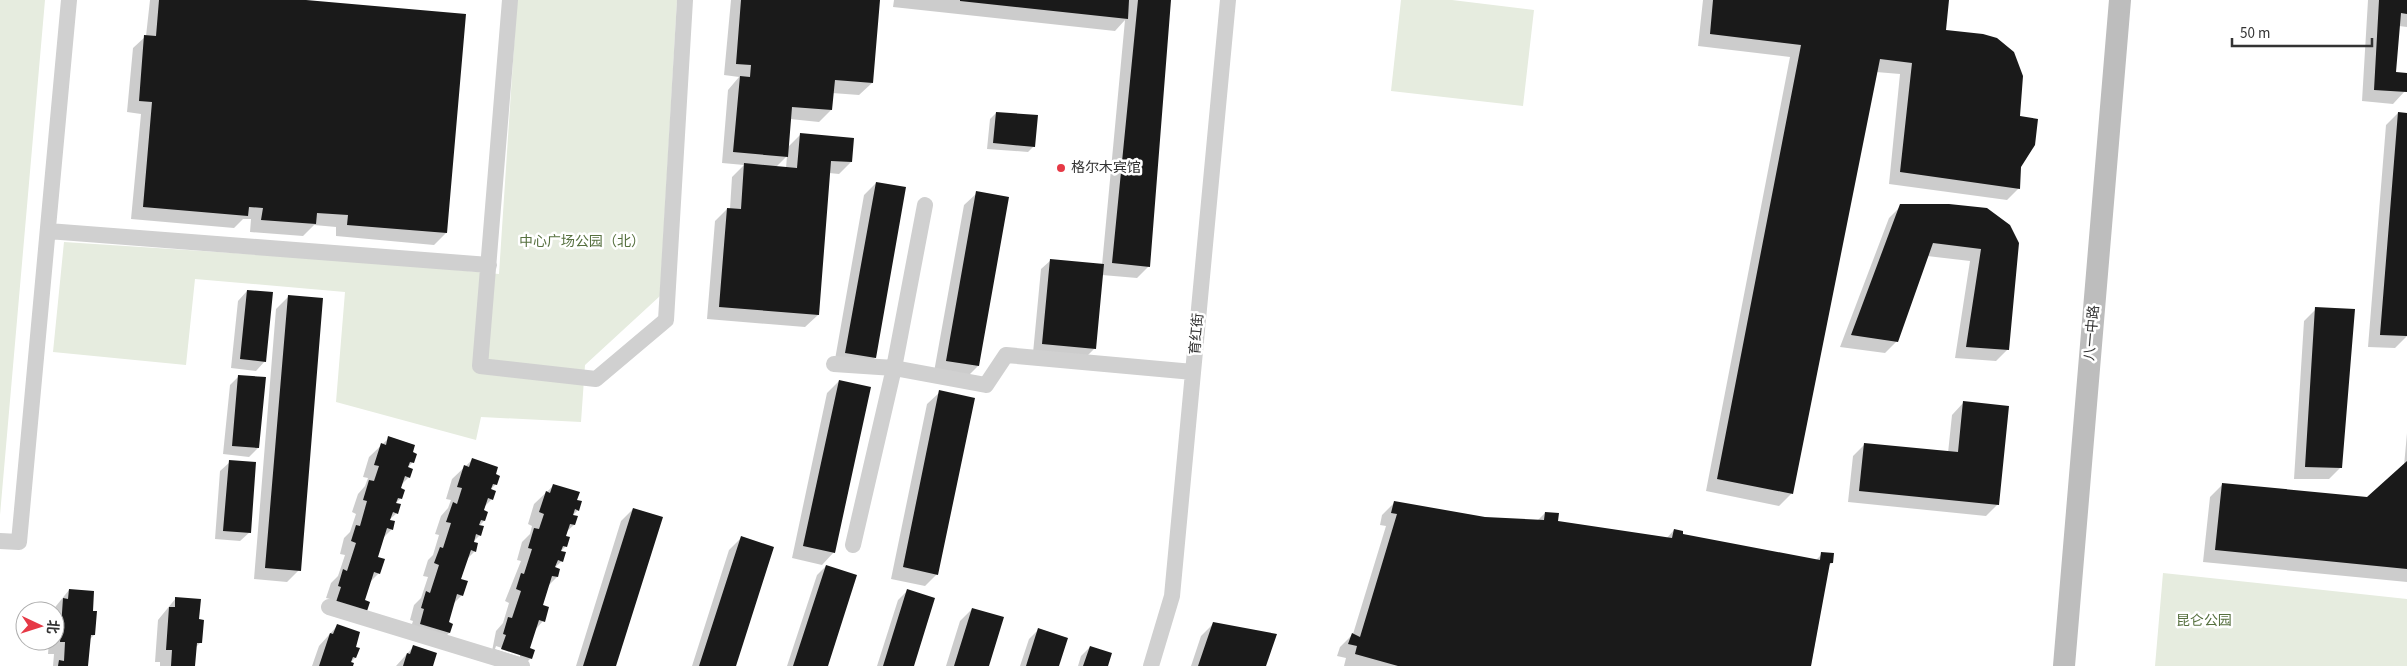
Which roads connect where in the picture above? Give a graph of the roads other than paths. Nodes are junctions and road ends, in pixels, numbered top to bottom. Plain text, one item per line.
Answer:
1 (69, 0) edge
2 (510, 0) edge
3 (685, 0) edge
4 (1228, 0) edge
5 (2120, 0) edge
6 (925, 204) dead end
7 (48, 231) junction
8 (488, 265) junction
9 (834, 364) dead end
10 (894, 368) junction
11 (1194, 372) junction
12 (0, 541) edge
13 (853, 544) dead end
14 (329, 607) dead end
15 (522, 666) edge
16 (1151, 666) edge
17 (2064, 666) edge

1 - 7 street
2 - 8 street
3 - 8 street
4 - 11 street, 育红街
5 - 17 main road, 八一中路
6 - 10 street
7 - 8 street
7 - 12 street
9 - 10 street
10 - 11 street
10 - 13 street
11 - 16 street, 育红街
14 - 15 street

